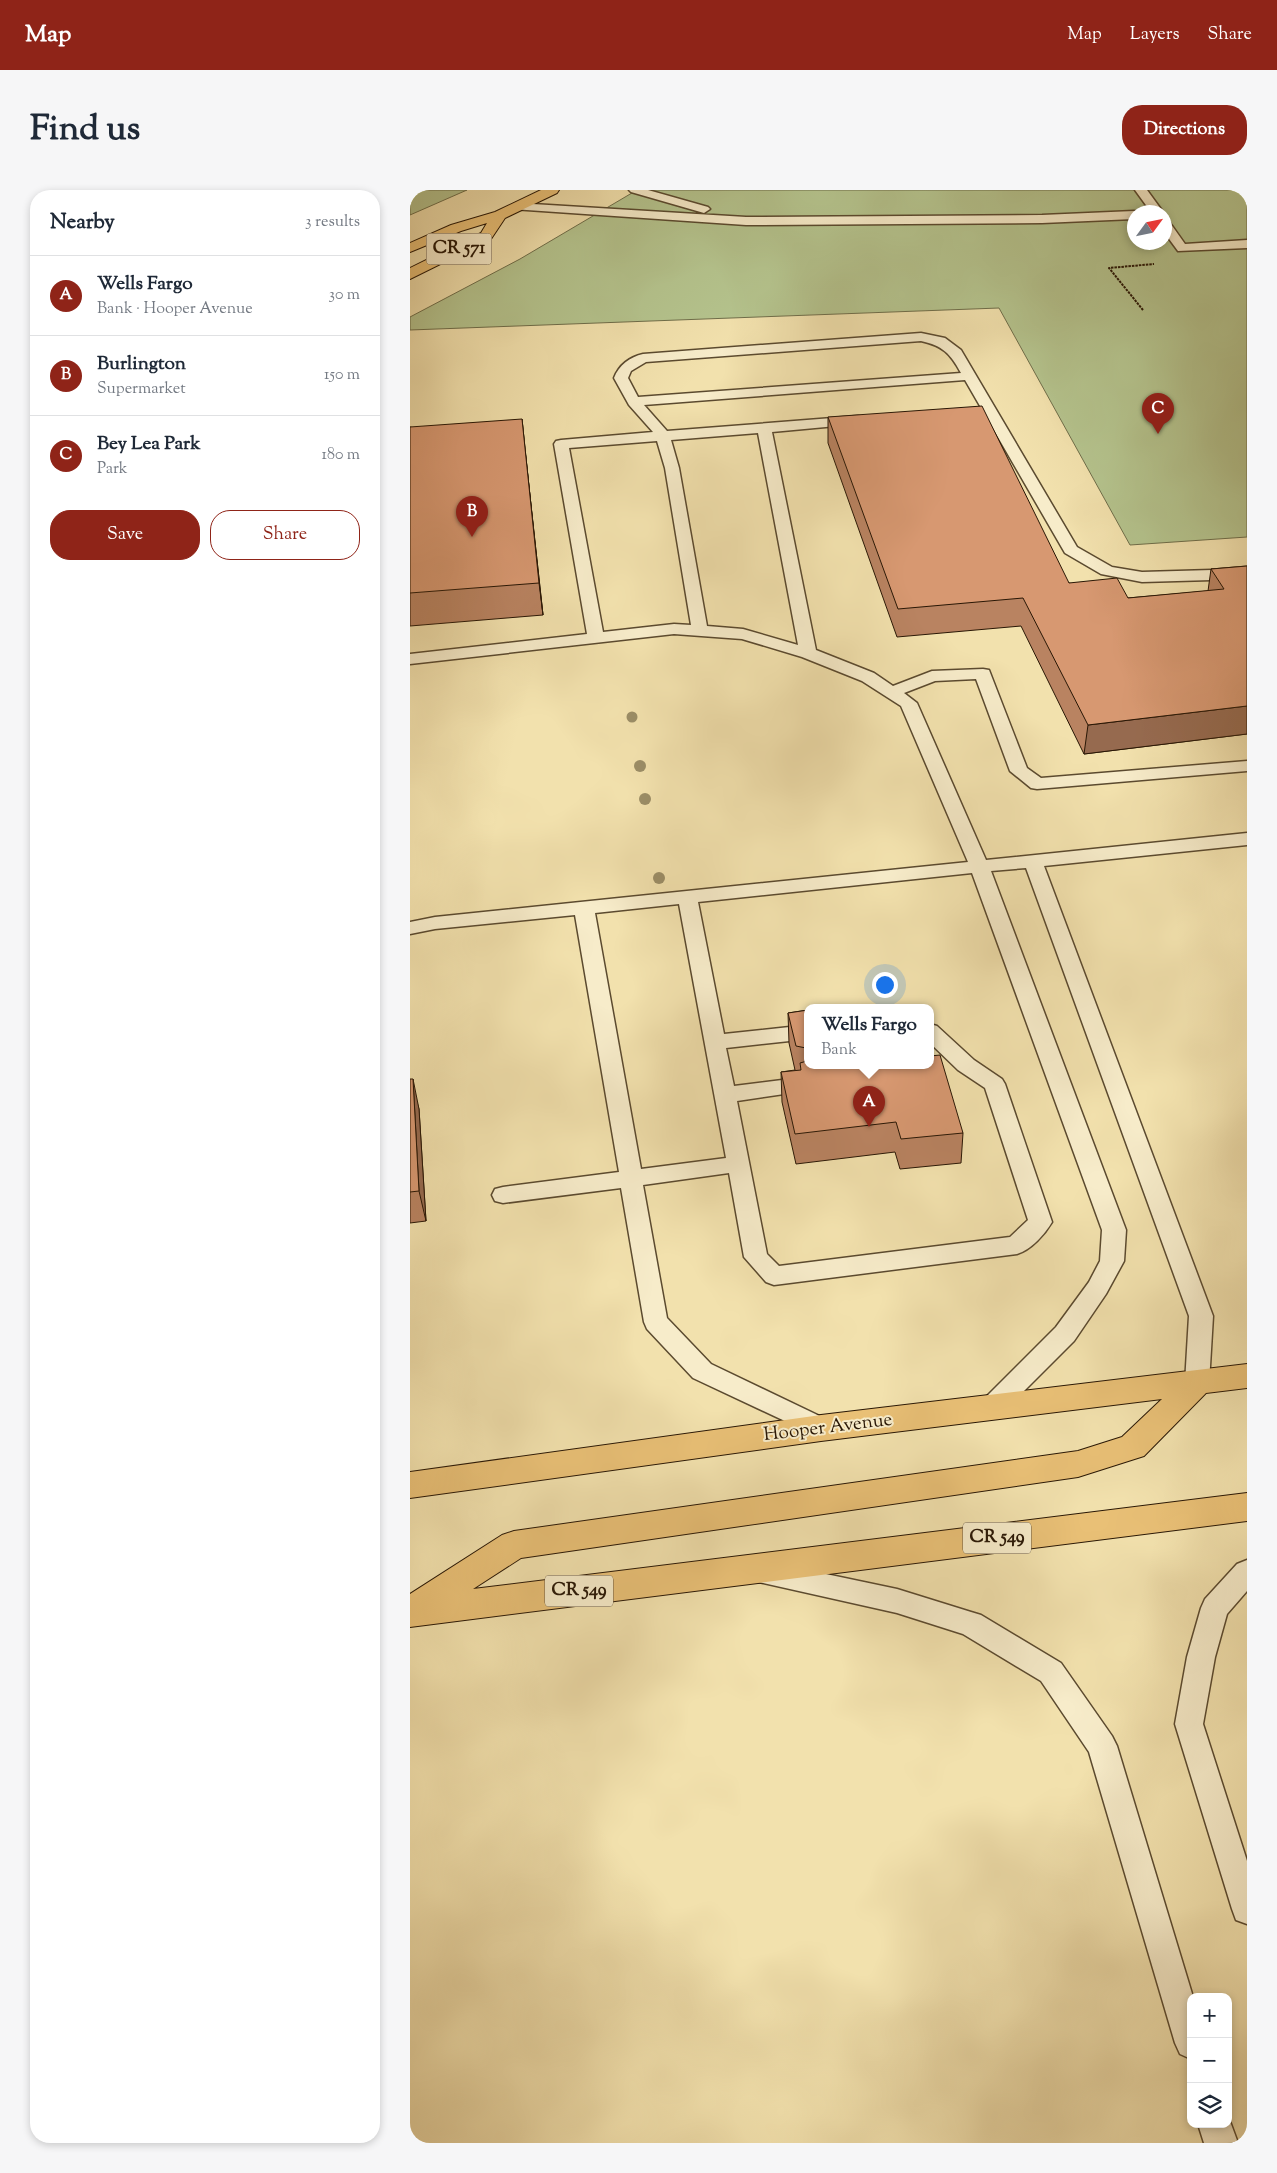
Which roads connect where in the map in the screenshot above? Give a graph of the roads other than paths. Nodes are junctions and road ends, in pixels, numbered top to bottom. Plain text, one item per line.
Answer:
1 (552, 190) edge
2 (635, 190) edge
3 (1141, 190) edge
4 (1152, 205) edge
5 (516, 208) junction
6 (500, 215) junction
7 (1127, 215) edge
8 (746, 221) junction
9 (1172, 234) edge
10 (1247, 244) edge
11 (410, 248) edge
12 (410, 274) edge
13 (969, 376) junction
14 (634, 402) junction
15 (989, 410) junction
16 (969, 411) edge
17 (872, 419) edge
18 (764, 428) junction
19 (663, 435) junction
20 (1247, 574) edge
21 (700, 631) junction
22 (596, 638) junction
23 (808, 653) junction
24 (410, 658) edge
25 (892, 692) junction
26 (1247, 766) edge
27 (1247, 839) edge
28 (1033, 861) junction
29 (979, 866) junction
30 (687, 897) junction
31 (584, 908) junction
32 (410, 928) edge
33 (804, 1032) edge
34 (934, 1035) edge
35 (714, 1042) junction
36 (798, 1085) edge
37 (724, 1094) junction
38 (738, 1164) junction
39 (631, 1178) junction
40 (503, 1195) dead end
41 (1247, 1376) edge
42 (1198, 1383) junction
43 (991, 1408) junction
44 (821, 1428) junction
45 (410, 1485) edge
46 (1247, 1507) edge
47 (747, 1570) junction
48 (1247, 1572) edge
49 (410, 1612) edge
50 (1247, 1909) edge
51 (1190, 2038) edge
52 (1216, 2128) edge
53 (1221, 2143) edge

1 - 5 main road, CR 571
2 - 8 lane
3 - 4 lane
5 - 6 main road, CR 571
5 - 8 lane
6 - 11 main road, CR 571
6 - 12 main road, CR 571
7 - 8 lane
9 - 10 lane
13 - 14 lane
13 - 14 lane
13 - 15 lane
14 - 19 lane
15 - 16 lane
15 - 20 lane
17 - 18 lane
18 - 19 lane
18 - 23 lane
19 - 21 lane
19 - 22 lane
21 - 22 lane
21 - 23 lane
22 - 24 lane
23 - 25 lane
25 - 26 lane
25 - 29 lane
27 - 28 lane
28 - 29 lane
28 - 42 lane
29 - 30 lane
29 - 43 lane
30 - 31 lane
30 - 35 lane
31 - 32 lane
31 - 39 lane
33 - 35 lane
34 - 38 lane
35 - 37 lane
36 - 37 lane
37 - 38 lane
38 - 39 lane
39 - 40 lane
39 - 44 lane
41 - 42 main road, Hooper Avenue
42 - 43 main road, Hooper Avenue
42 - 49 main road
43 - 44 main road, Hooper Avenue
44 - 45 main road, Hooper Avenue
46 - 47 main road, CR 549
47 - 49 main road, CR 549
47 - 51 lane
48 - 50 lane
52 - 53 lane

